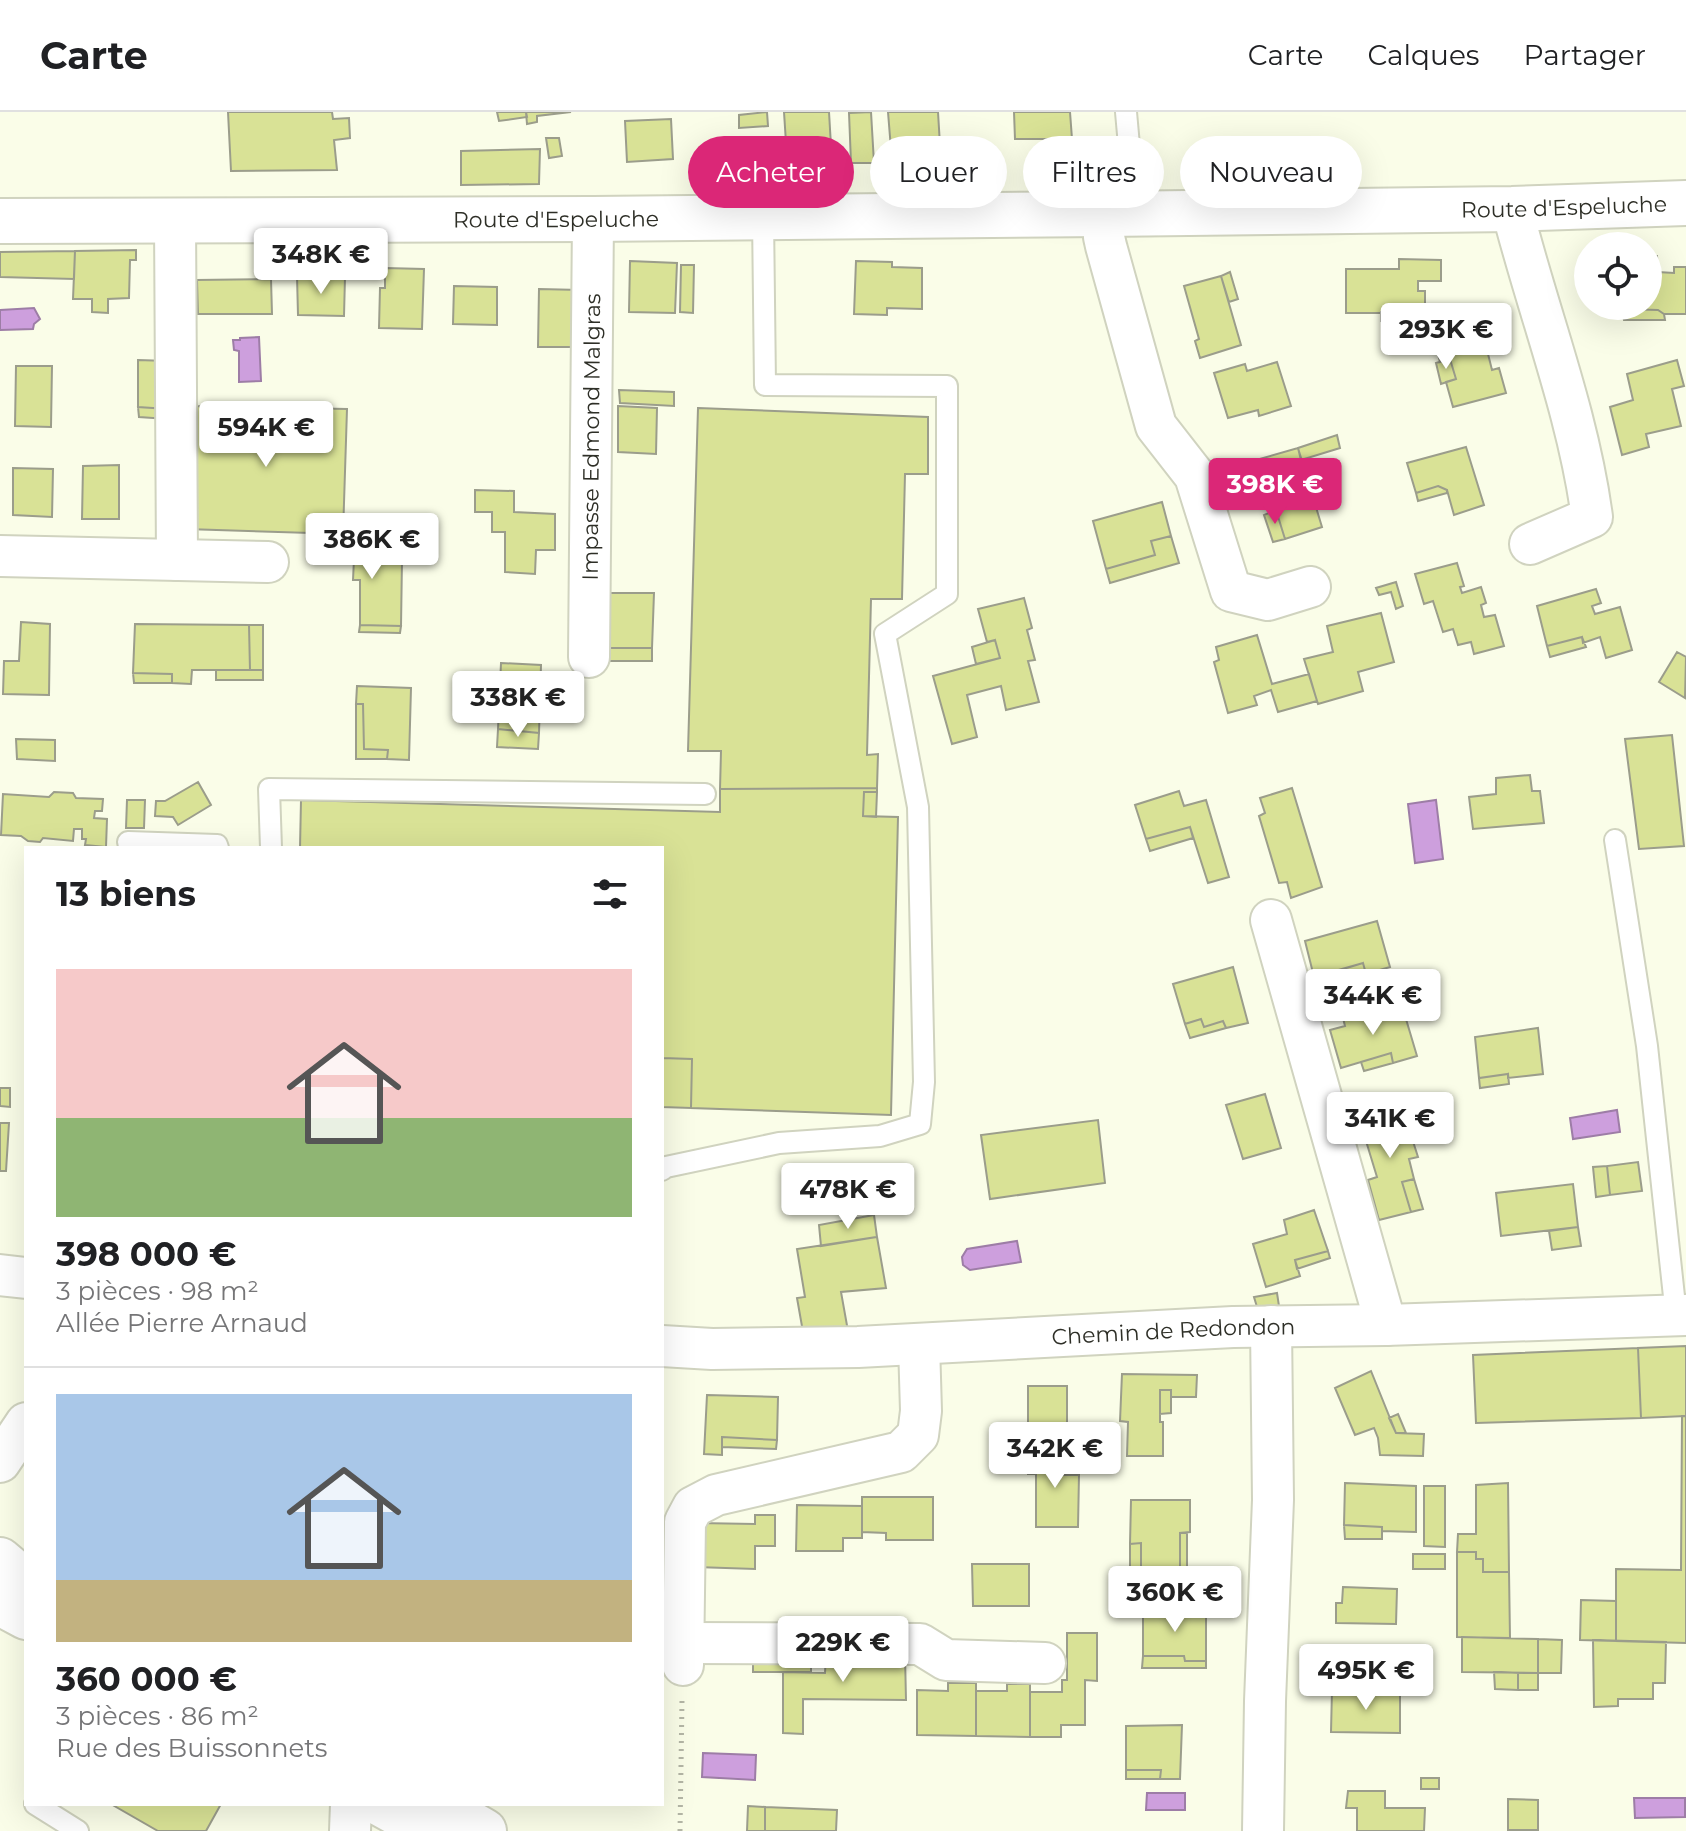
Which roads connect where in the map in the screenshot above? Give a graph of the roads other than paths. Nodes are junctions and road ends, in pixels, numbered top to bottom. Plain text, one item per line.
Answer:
1 (1126, 112) edge
2 (1686, 203) edge
3 (1512, 209) junction
4 (1120, 214) junction
5 (763, 216) junction
6 (175, 219) junction
7 (593, 219) junction
8 (0, 221) edge
9 (1530, 544) dead end
10 (0, 556) edge
11 (177, 560) junction
12 (268, 562) dead end
13 (1310, 587) dead end
14 (589, 657) dead end
15 (705, 794) dead end
16 (1615, 840) dead end
17 (128, 842) dead end
18 (217, 846) edge
19 (271, 846) edge
20 (1271, 920) dead end
21 (664, 1168) edge
22 (0, 1275) edge
23 (24, 1278) edge
24 (1681, 1315) edge
25 (1386, 1325) junction
26 (1271, 1326) junction
27 (919, 1344) junction
28 (664, 1346) edge
29 (24, 1426) edge
30 (0, 1462) edge
31 (0, 1560) edge
32 (24, 1580) edge
33 (0, 1603) edge
34 (24, 1616) edge
35 (1045, 1663) dead end
36 (39, 1806) edge
37 (351, 1806) edge
38 (385, 1806) edge
39 (440, 1806) edge
40 (78, 1831) edge
41 (350, 1831) edge
42 (430, 1831) edge
43 (484, 1831) edge
44 (1263, 1831) edge

1 - 4 lane
2 - 3 street, Route d'Espeluche
3 - 4 street, Route d'Espeluche
3 - 9 street
4 - 5 street, Route d'Espeluche
4 - 13 street
5 - 7 street, Route d'Espeluche
5 - 21 lane
6 - 7 street, Route d'Espeluche
6 - 8 street, Route d'Espeluche
6 - 11 street
7 - 14 street, Impasse Edmond Malgras
10 - 11 street
11 - 12 street
15 - 19 lane
16 - 24 lane
17 - 18 lane
20 - 25 street
22 - 23 street
24 - 25 street, Chemin de Redondon
25 - 26 street, Chemin de Redondon
26 - 27 street, Chemin de Redondon
26 - 44 street
27 - 28 street, Chemin de Redondon
27 - 35 street
29 - 30 street
31 - 32 street
33 - 34 street
36 - 40 lane
37 - 41 street
38 - 42 street
39 - 43 street

